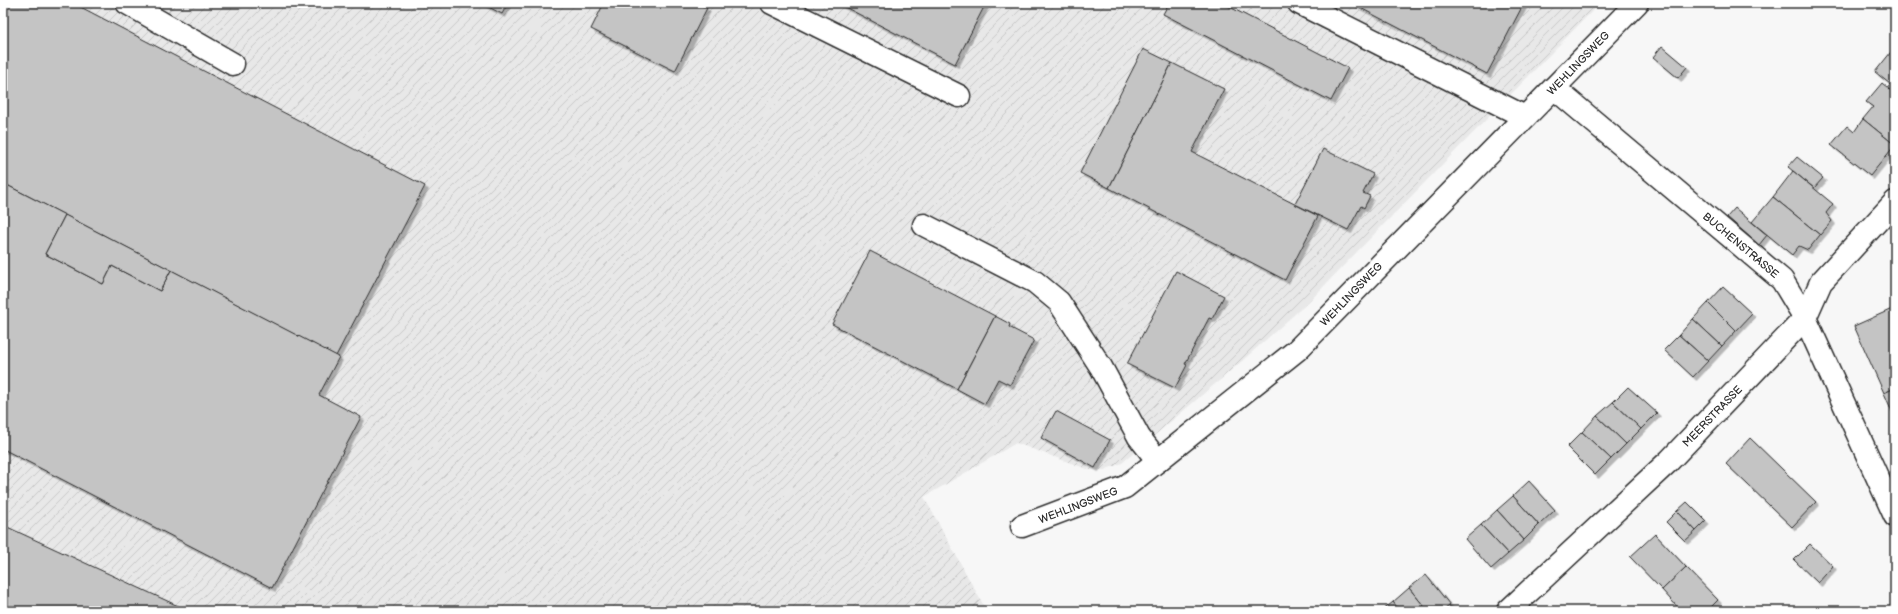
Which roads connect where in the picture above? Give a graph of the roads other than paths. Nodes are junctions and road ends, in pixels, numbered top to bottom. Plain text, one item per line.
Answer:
1 (127, 3) edge
2 (772, 3) edge
3 (1299, 3) edge
4 (1636, 3) edge
5 (233, 64) dead end
6 (1554, 88) junction
7 (959, 96) dead end
8 (1525, 117) junction
9 (1895, 202) edge
10 (924, 225) dead end
11 (1805, 318) junction
12 (1158, 461) junction
13 (1895, 516) edge
14 (1022, 526) dead end
15 (1508, 611) edge

1 - 5 street
2 - 7 street
3 - 8 street
4 - 6 street, WEHLINGSWEG
6 - 8 street, WEHLINGSWEG
6 - 11 street, BUCHENSTRASSE
8 - 12 street, WEHLINGSWEG
9 - 11 street, MEERSTRASSE
10 - 12 street
11 - 13 street, BUCHENSTRASSE
11 - 15 street, MEERSTRASSE
12 - 14 street, WEHLINGSWEG

